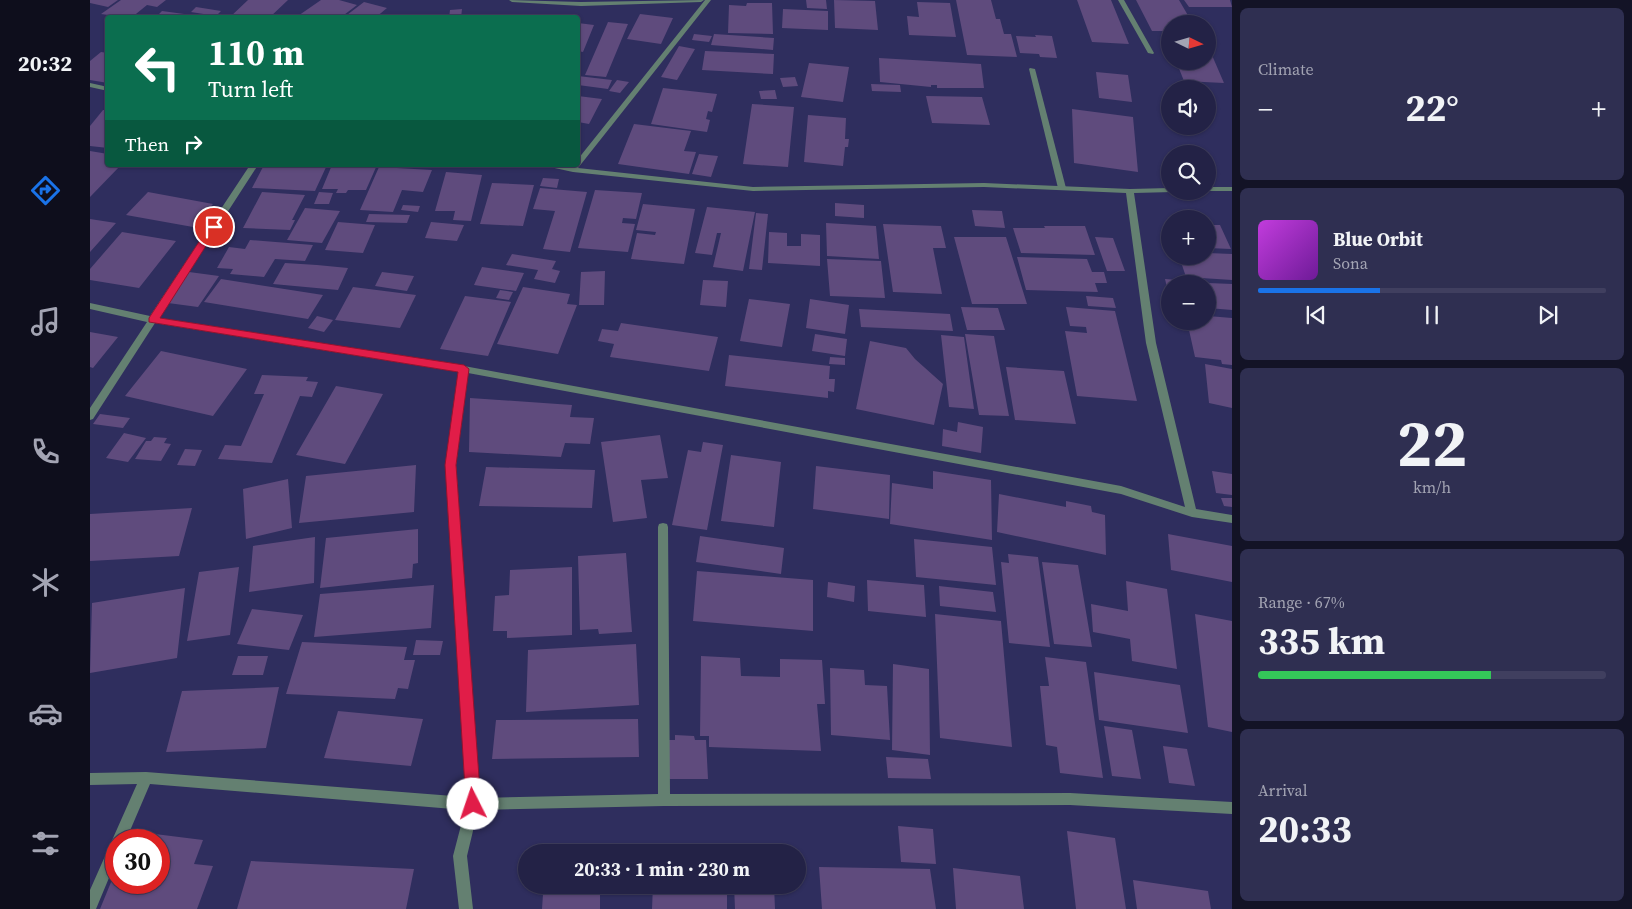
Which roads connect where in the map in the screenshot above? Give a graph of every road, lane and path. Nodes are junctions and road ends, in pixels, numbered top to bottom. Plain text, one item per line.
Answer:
1 (512, 0) edge
2 (701, 0) edge
3 (708, 0) edge
4 (1121, 0) edge
5 (582, 2) edge
6 (1151, 54) dead end
7 (1032, 69) dead end
8 (90, 85) edge
9 (105, 88) edge
10 (580, 161) edge
11 (253, 167) edge
12 (561, 167) edge
13 (575, 167) edge
14 (573, 170) junction
15 (1062, 188) junction
16 (1232, 188) edge
17 (1216, 189) edge
18 (1161, 190) edge
19 (1130, 191) junction
20 (90, 306) edge
21 (153, 320) junction
22 (464, 369) junction
23 (90, 416) edge
24 (1192, 513) junction
25 (1232, 519) edge
26 (663, 527) dead end
27 (146, 778) junction
28 (90, 779) edge
29 (664, 800) junction
30 (473, 804) junction
31 (1232, 808) edge
32 (124, 829) edge
33 (105, 871) edge
34 (90, 906) edge
35 (466, 909) edge

1 - 5 street
2 - 5 street
3 - 10 street
4 - 6 street
7 - 15 street
8 - 9 street
11 - 21 street
12 - 14 street
13 - 14 street
14 - 15 street
15 - 19 street
16 - 17 street
18 - 19 street
19 - 24 street
20 - 21 street
21 - 22 street
21 - 23 street
22 - 24 street
22 - 30 street
24 - 25 street
26 - 29 street
27 - 28 street
27 - 30 street
27 - 32 street
29 - 30 street
29 - 31 street
30 - 35 street
33 - 34 street

